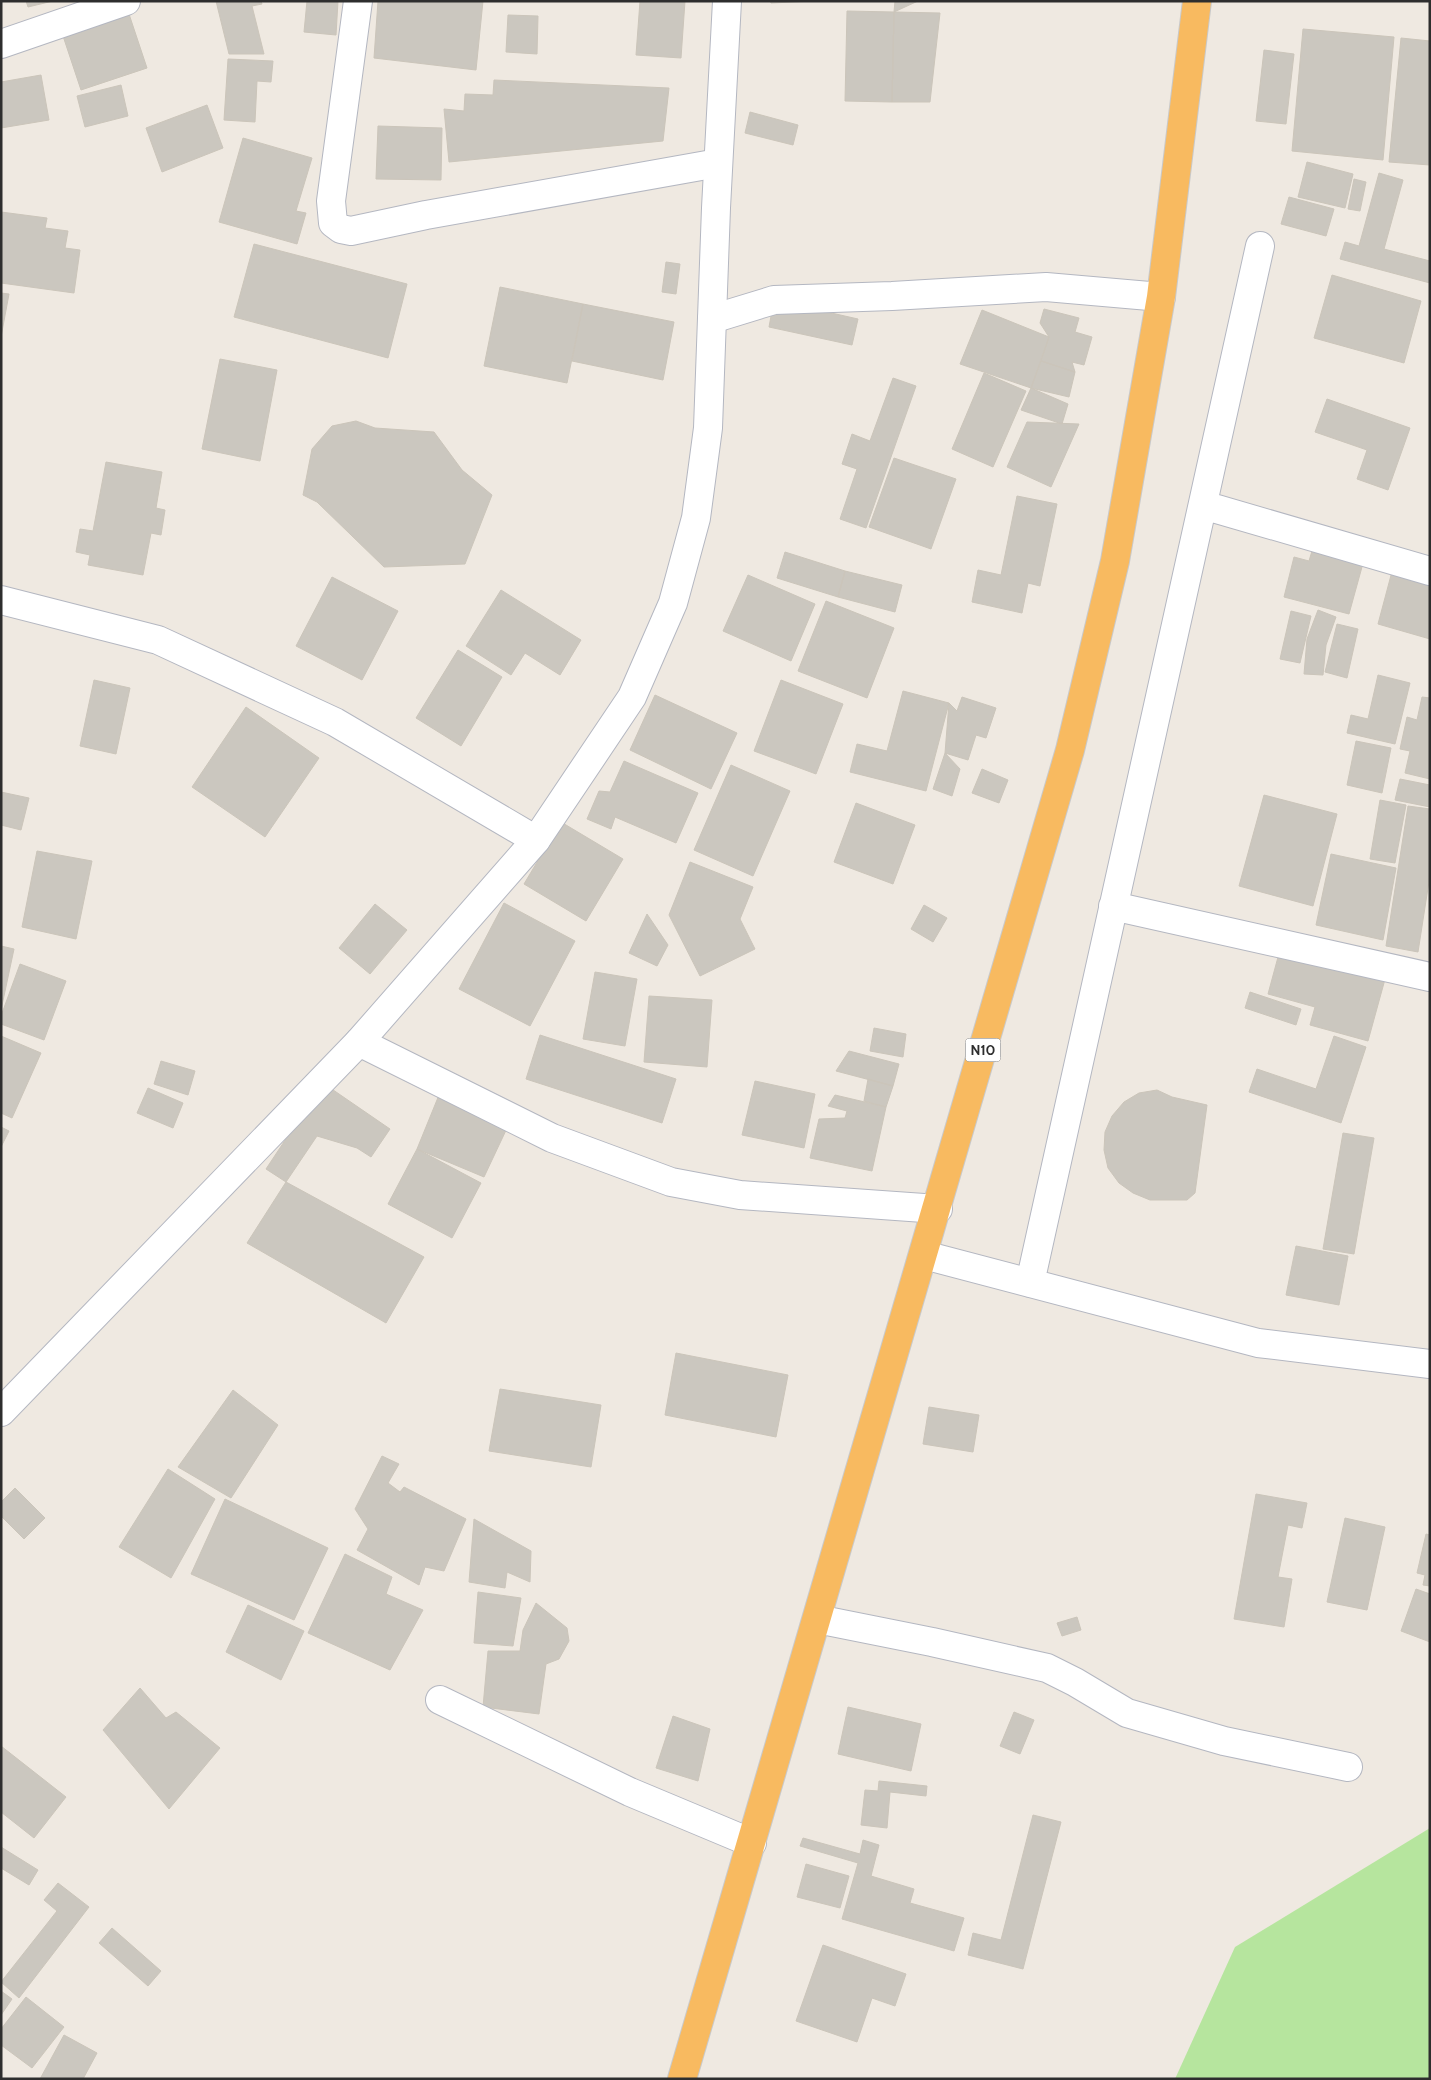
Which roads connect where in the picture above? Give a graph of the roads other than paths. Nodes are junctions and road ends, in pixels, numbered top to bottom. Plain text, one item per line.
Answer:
1 (126, 1) edge
2 (358, 1) edge
3 (727, 1) edge
4 (1197, 1) edge
5 (1, 44) edge
6 (718, 162) junction
7 (1260, 246) dead end
8 (1161, 297) junction
9 (712, 319) junction
10 (1203, 505) junction
11 (1430, 571) edge
12 (1, 600) edge
13 (536, 840) junction
14 (1114, 906) junction
15 (1430, 977) edge
16 (358, 1042) junction
17 (938, 1209) junction
18 (924, 1255) junction
19 (1030, 1283) junction
20 (1430, 1364) edge
21 (1, 1412) edge
22 (817, 1619) junction
23 (440, 1700) dead end
24 (1348, 1767) dead end
25 (752, 1843) junction
26 (682, 2079) edge

1 - 5 street
2 - 6 street
3 - 6 street
4 - 8 highway, N10
6 - 9 street
7 - 10 street
8 - 9 street
8 - 17 highway, N10
9 - 13 street
10 - 11 street
10 - 14 street
12 - 13 street
13 - 16 street
14 - 15 street
14 - 19 street
16 - 17 street
16 - 21 street
17 - 18 highway, N10
18 - 19 street
18 - 22 highway, N10
19 - 20 street
22 - 24 street
22 - 25 highway, N10
23 - 25 street
25 - 26 highway, N10

